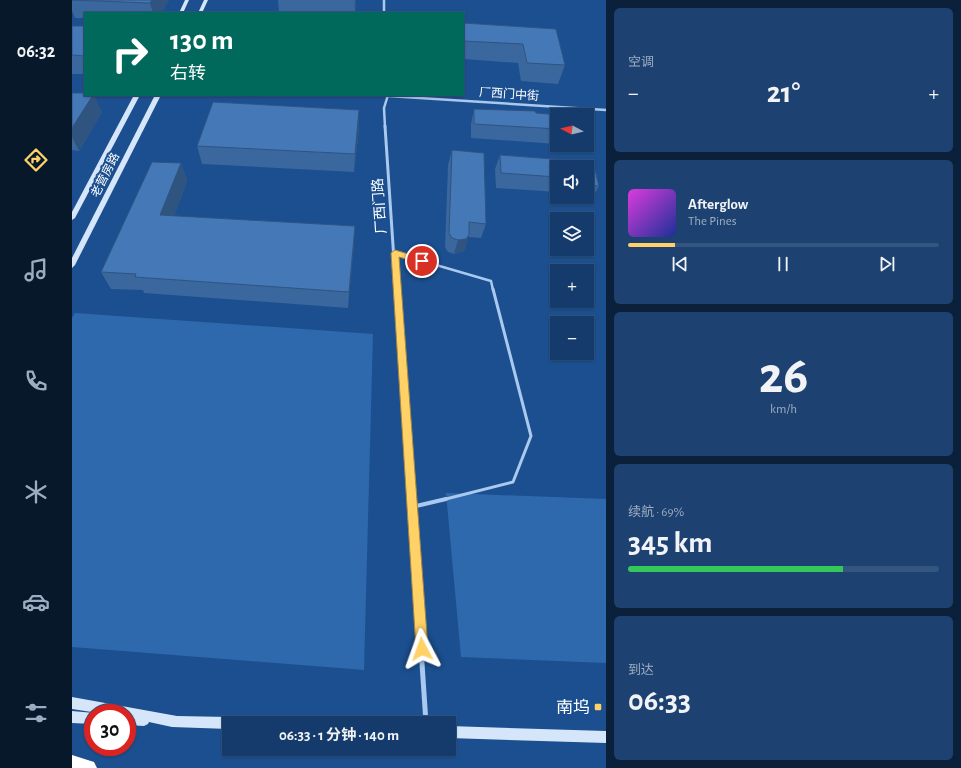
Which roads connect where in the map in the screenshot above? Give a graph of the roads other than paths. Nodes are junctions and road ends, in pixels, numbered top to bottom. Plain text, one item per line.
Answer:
1 (187, 0) edge
2 (206, 0) edge
3 (384, 0) edge
4 (181, 12) edge
5 (200, 12) edge
6 (384, 12) edge
7 (136, 96) edge
8 (157, 96) edge
9 (388, 96) edge
10 (403, 96) edge
11 (606, 110) edge
12 (72, 218) edge
13 (395, 253) junction
14 (72, 265) edge
15 (412, 507) junction
16 (72, 703) edge
17 (426, 716) edge
18 (72, 717) edge
19 (84, 718) edge
20 (136, 719) edge
21 (177, 721) junction
22 (222, 723) edge
23 (456, 732) edge
24 (606, 737) edge
25 (72, 764) edge
26 (88, 768) edge

1 - 4 street
2 - 5 street
3 - 6 street
7 - 12 street, 老营房路
8 - 14 street, 老营房路
9 - 13 street, 厂西门路
10 - 11 street, 厂西门中街
13 - 15 street, 厂西门路
13 - 15 lane
15 - 17 street, 厂西门路
16 - 21 street
18 - 19 street
20 - 21 street
21 - 22 street
23 - 24 street
25 - 26 highway

